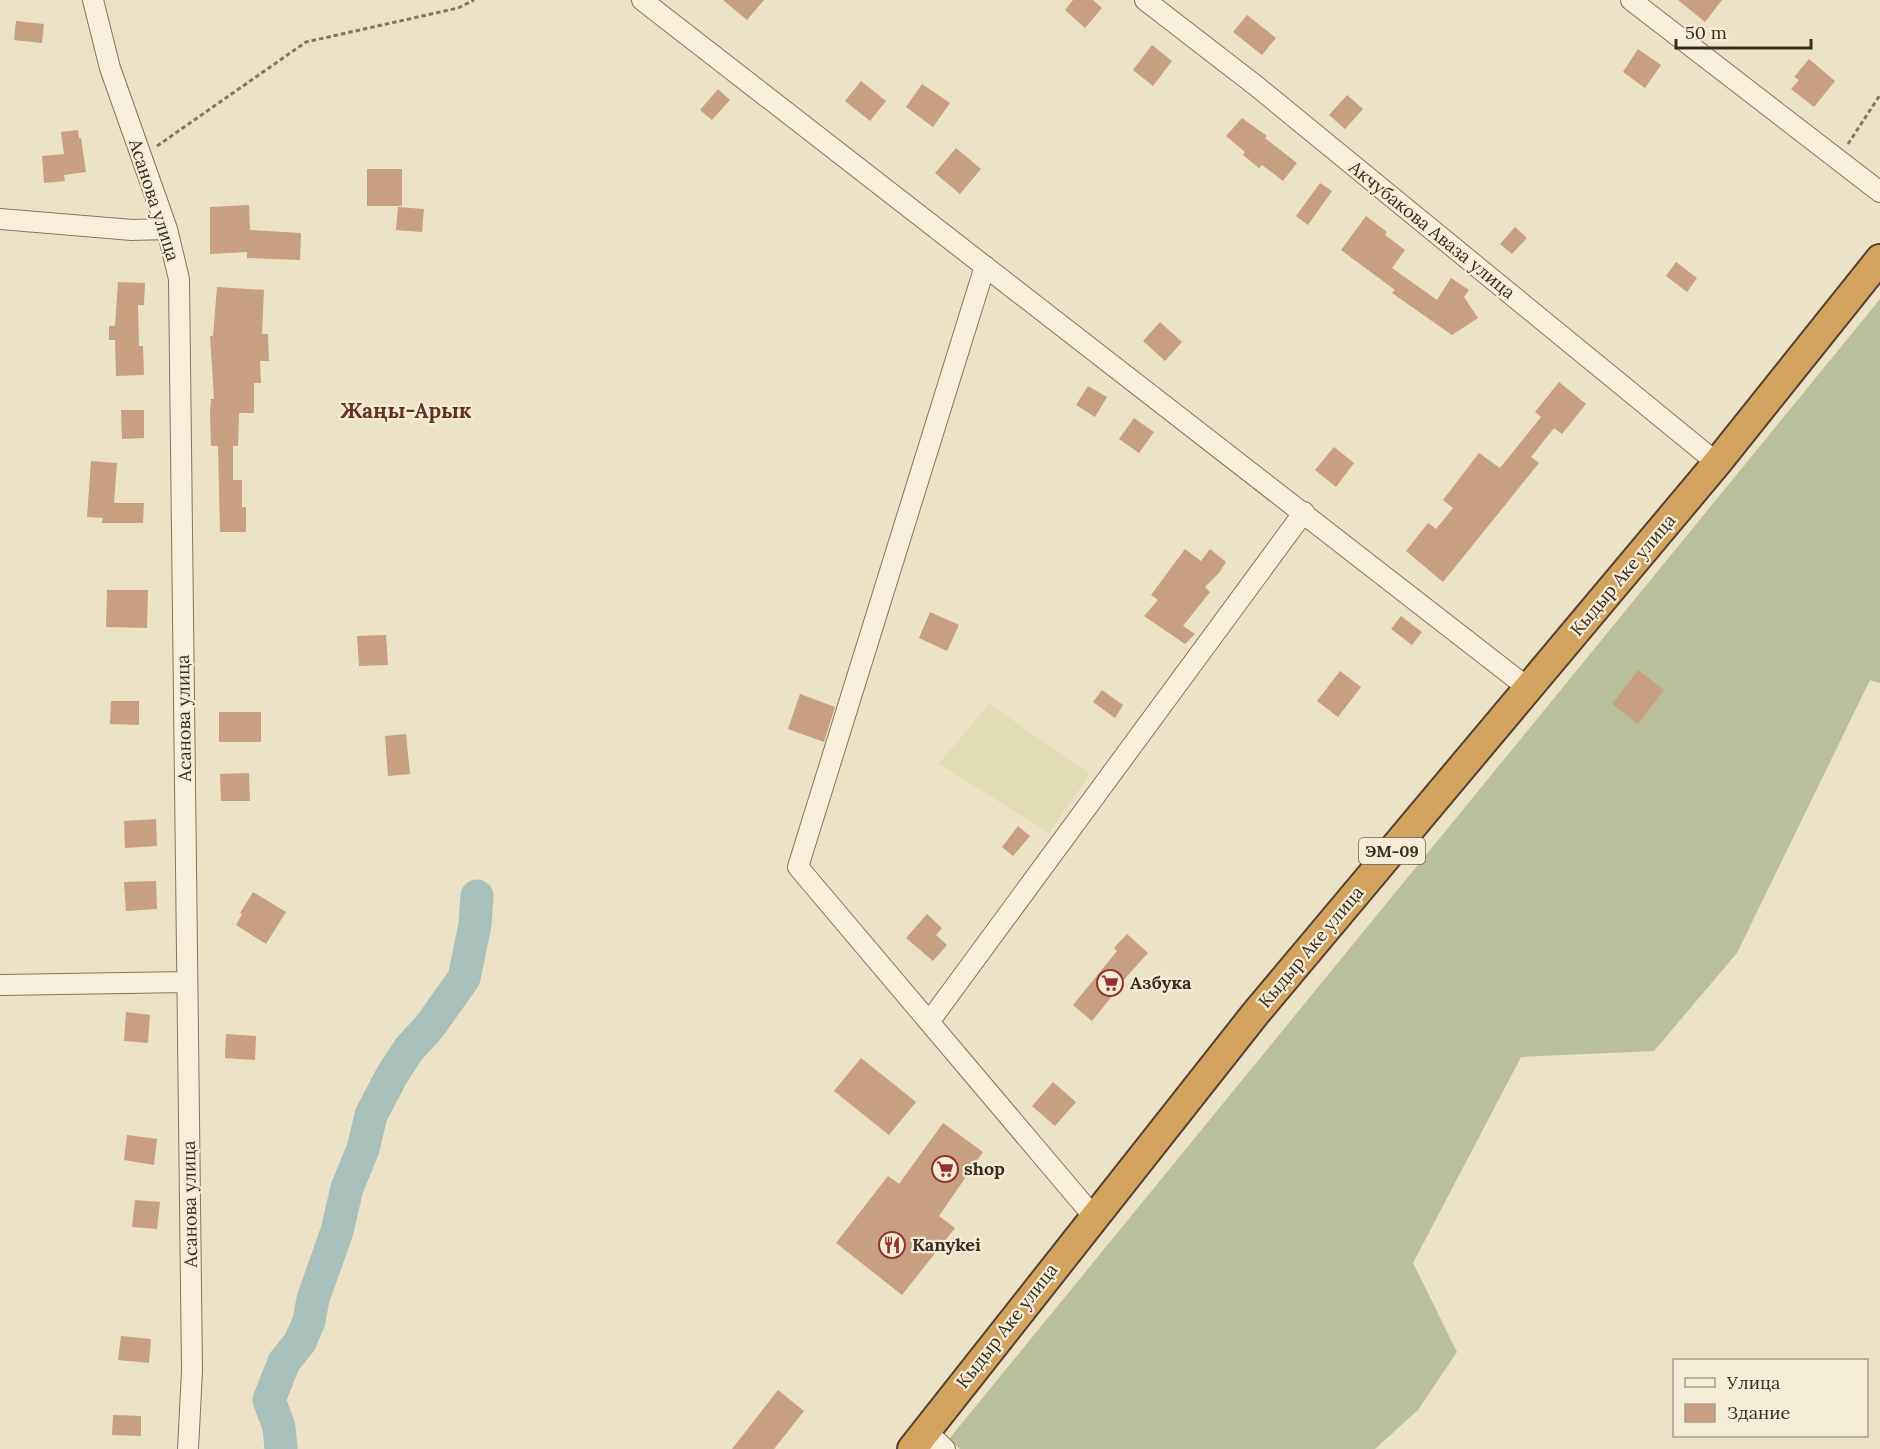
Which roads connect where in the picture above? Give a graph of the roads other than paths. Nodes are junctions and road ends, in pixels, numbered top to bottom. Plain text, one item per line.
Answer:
1 (93, 0) edge
2 (642, 0) edge
3 (1145, 0) edge
4 (1631, 0) edge
5 (1880, 192) edge
6 (0, 219) edge
7 (167, 230) junction
8 (1880, 259) edge
9 (985, 266) junction
10 (1717, 463) junction
11 (1304, 512) junction
12 (1528, 688) junction
13 (187, 982) junction
14 (0, 985) edge
15 (929, 1022) junction
16 (1094, 1217) junction
17 (927, 1443) edge
18 (188, 1449) edge

1 - 7 street, Асанова улица
2 - 9 street
3 - 10 street, Акчубакова Аваза улица
4 - 5 street
6 - 7 street
7 - 13 street, Асанова улица
8 - 10 highway, Кыдыр Аке улица / ЭМ-09
9 - 11 street
9 - 15 street
10 - 12 highway, Кыдыр Аке улица / ЭМ-09
11 - 12 street
11 - 15 street
12 - 16 highway, Кыдыр Аке улица / ЭМ-09
13 - 14 street
13 - 18 street, Асанова улица
15 - 16 street
16 - 17 highway, Кыдыр Аке улица / ЭМ-09

